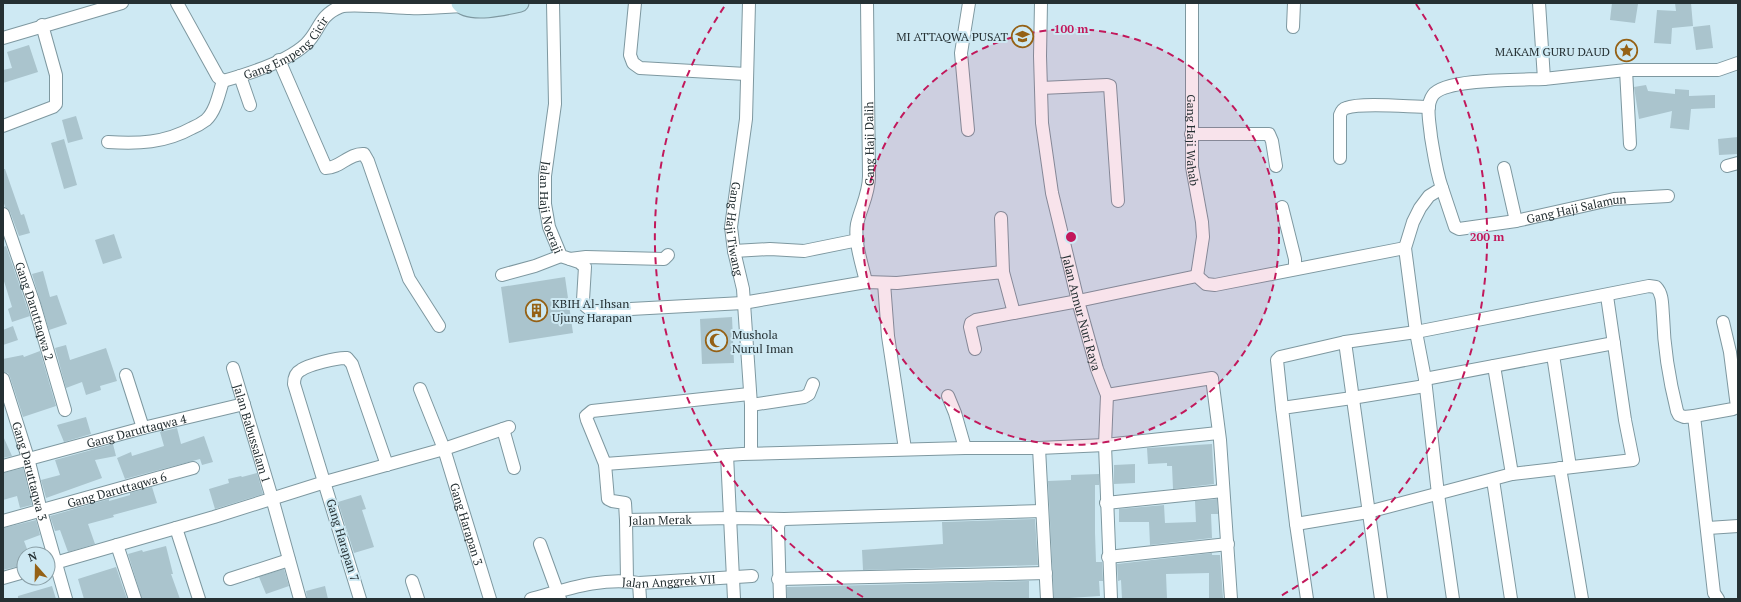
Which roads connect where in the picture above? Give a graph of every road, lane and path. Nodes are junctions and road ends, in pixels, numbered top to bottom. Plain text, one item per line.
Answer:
1 (122, 3) edge
2 (176, 3) edge
3 (520, 3) edge
4 (553, 3) edge
5 (635, 3) edge
6 (748, 3) edge
7 (867, 3) edge
8 (969, 3) edge
9 (1041, 3) edge
10 (1192, 3) edge
11 (1294, 3) edge
12 (1539, 3) edge
13 (461, 4) edge
14 (42, 25) junction
15 (1293, 27) dead end
16 (3, 38) edge
17 (279, 60) junction
18 (1738, 63) edge
19 (1626, 70) junction
20 (746, 74) junction
21 (240, 76) junction
22 (1544, 79) junction
23 (223, 81) junction
24 (1041, 88) junction
25 (250, 105) dead end
26 (1429, 107) junction
27 (3, 126) edge
28 (968, 130) dead end
29 (1191, 134) junction
30 (108, 142) dead end
31 (1630, 144) dead end
32 (1340, 158) dead end
33 (1276, 166) dead end
34 (1504, 168) dead end
35 (1442, 188) junction
36 (1668, 196) dead end
37 (1118, 201) dead end
38 (1282, 207) dead end
39 (3, 214) edge
40 (1002, 218) dead end
41 (1516, 221) junction
42 (858, 240) junction
43 (1405, 248) junction
44 (734, 251) junction
45 (668, 255) dead end
46 (564, 258) junction
47 (1295, 269) junction
48 (1003, 272) junction
49 (502, 274) dead end
50 (1197, 276) junction
51 (866, 282) junction
52 (884, 283) junction
53 (1607, 296) junction
54 (1078, 301) junction
55 (742, 303) junction
56 (1014, 313) junction
57 (1723, 322) dead end
58 (439, 326) dead end
59 (1416, 332) junction
60 (1345, 342) junction
61 (1614, 343) junction
62 (975, 349) dead end
63 (1553, 355) junction
64 (1494, 366) junction
65 (232, 368) dead end
66 (126, 375) dead end
67 (3, 379) edge
68 (1425, 382) junction
69 (813, 384) dead end
70 (420, 389) dead end
71 (1107, 395) junction
72 (948, 396) dead end
73 (1352, 398) junction
74 (750, 400) junction
75 (244, 404) junction
76 (1282, 408) junction
77 (65, 410) dead end
78 (1694, 416) junction
79 (143, 428) junction
80 (1218, 433) junction
81 (1105, 445) junction
82 (965, 448) junction
83 (1039, 448) junction
84 (444, 449) junction
85 (905, 449) junction
86 (751, 453) junction
87 (727, 455) junction
88 (28, 458) junction
89 (605, 464) junction
90 (387, 465) junction
91 (3, 466) edge
92 (193, 468) dead end
93 (514, 468) dead end
94 (1565, 468) junction
95 (1512, 474) junction
96 (1493, 480) junction
97 (325, 482) junction
98 (1224, 491) junction
99 (1438, 494) junction
100 (272, 498) junction
101 (1106, 503) junction
102 (41, 511) junction
103 (1042, 511) junction
104 (1368, 512) junction
105 (731, 518) junction
106 (784, 519) junction
107 (626, 520) junction
108 (3, 521) edge
109 (1296, 524) junction
110 (1738, 526) edge
111 (176, 528) junction
112 (1708, 528) junction
113 (118, 544) junction
114 (540, 544) dead end
115 (1228, 544) junction
116 (48, 546) edge
117 (1108, 556) junction
118 (290, 560) junction
119 (56, 563) edge
120 (1046, 573) junction
121 (16, 574) edge
122 (56, 574) edge
123 (752, 576) dead end
124 (734, 577) junction
125 (3, 578) edge
126 (230, 579) dead end
127 (778, 579) junction
128 (412, 581) dead end
129 (633, 581) junction
130 (559, 595) edge
131 (66, 599) edge
132 (135, 599) edge
133 (199, 599) edge
134 (300, 599) edge
135 (360, 599) edge
136 (418, 599) edge
137 (490, 599) edge
138 (531, 599) edge
139 (640, 599) edge
140 (734, 599) edge
141 (780, 599) edge
142 (1047, 599) edge
143 (1111, 599) edge
144 (1231, 599) edge
145 (1307, 599) edge
146 (1381, 599) edge
147 (1453, 599) edge
148 (1511, 599) edge
149 (1582, 599) edge
150 (1718, 599) edge

1 - 14 street
2 - 23 street
3 - 13 street
4 - 46 street, Jalan Haji Noeraji
5 - 20 street
6 - 20 street, Gang Haji Tiwang
7 - 42 street, Gang Haji Dalih
8 - 28 street
9 - 24 street, Jalan Annur Nuri Raya
10 - 29 street, Gang Haji Wahab
11 - 15 street
12 - 22 street
13 - 17 street, Gang Empeng Cicir
14 - 16 street
14 - 27 street
17 - 21 street, Gang Empeng Cicir
17 - 58 street
18 - 19 street
19 - 22 street
19 - 31 street
20 - 44 street, Gang Haji Tiwang
21 - 23 street, Gang Empeng Cicir
21 - 25 street
22 - 26 street
23 - 30 street
24 - 37 street
24 - 54 street, Jalan Annur Nuri Raya
26 - 32 street
26 - 35 street
29 - 33 street
29 - 50 street, Gang Haji Wahab
34 - 41 street
35 - 41 street, Gang Haji Salamun
35 - 43 street
36 - 41 street, Gang Haji Salamun
38 - 47 street
39 - 77 street, Gang Daruttaqwa 2
40 - 48 street
42 - 44 street
42 - 51 street, Gang Haji Dalih
43 - 47 street
43 - 59 street
44 - 55 street, Gang Haji Tiwang
45 - 46 street
46 - 49 street
46 - 55 street, Jalan Haji Noeraji
47 - 50 street
48 - 52 street
48 - 56 street
50 - 54 street
51 - 52 street
51 - 55 street
52 - 85 street
53 - 59 street
53 - 61 street
53 - 78 street
54 - 56 street
54 - 71 street, Jalan Annur Nuri Raya
55 - 74 street, Gang Haji Tiwang
56 - 62 street
57 - 78 street
59 - 60 street
59 - 68 street
60 - 73 street
60 - 76 street
61 - 63 street
61 - 94 street
63 - 64 street
63 - 94 street
64 - 68 street
64 - 95 street
65 - 75 street, Jalan Babussalam 1
66 - 79 street
67 - 88 street, Gang Daruttaqwa 3
68 - 73 street
68 - 99 street
69 - 74 street
70 - 84 street, Gang Harapan 3
71 - 80 street
71 - 81 street, Jalan Annur Nuri Raya
72 - 82 street
73 - 76 street
73 - 104 street
74 - 86 street, Gang Haji Tiwang
74 - 89 street
75 - 79 street, Gang Daruttaqwa 4
75 - 100 street, Jalan Babussalam 1
76 - 109 street
78 - 112 street
79 - 88 street, Gang Daruttaqwa 4
80 - 81 street
80 - 98 street
81 - 83 street
81 - 101 street, Jalan Annur Nuri Raya
82 - 83 street
82 - 85 street
83 - 103 street
84 - 90 street
84 - 93 street
84 - 137 street, Gang Harapan 3
85 - 86 street
86 - 87 street
87 - 89 street
87 - 105 street
88 - 91 street, Gang Daruttaqwa 4
88 - 102 street, Gang Daruttaqwa 3
89 - 107 street
90 - 97 street
90 - 97 street, Gang Harapan 7
92 - 102 street, Gang Daruttaqwa 6
94 - 95 street
94 - 149 street
95 - 96 street
96 - 99 street
96 - 148 street
97 - 100 street
97 - 135 street, Gang Harapan 7
98 - 101 street
98 - 115 street
99 - 104 street
99 - 147 street
100 - 111 street
100 - 118 street, Jalan Babussalam 1
101 - 117 street, Jalan Annur Nuri Raya
102 - 108 street, Gang Daruttaqwa 6
102 - 116 street, Gang Daruttaqwa 3
103 - 106 street, Jalan Merak
103 - 120 street
104 - 109 street
104 - 146 street
105 - 106 street, Jalan Merak
105 - 107 street, Jalan Merak
105 - 124 street
106 - 127 street
107 - 129 street, Jalan Merak
109 - 145 street
110 - 112 street
111 - 113 street
111 - 133 street
112 - 150 street
113 - 119 street
113 - 132 street
114 - 130 street
115 - 117 street
115 - 144 street
117 - 143 street, Jalan Annur Nuri Raya
118 - 126 street
118 - 134 street, Jalan Babussalam 1
120 - 127 street
120 - 142 street
121 - 125 street
122 - 131 street, Gang Daruttaqwa 3
123 - 124 street, Jalan Anggrek VII
124 - 129 street, Jalan Anggrek VII
124 - 140 street
127 - 141 street
128 - 136 street
129 - 130 street, Jalan Anggrek VII
129 - 139 street, Jalan Merak
130 - 138 street, Jalan Anggrek VII

